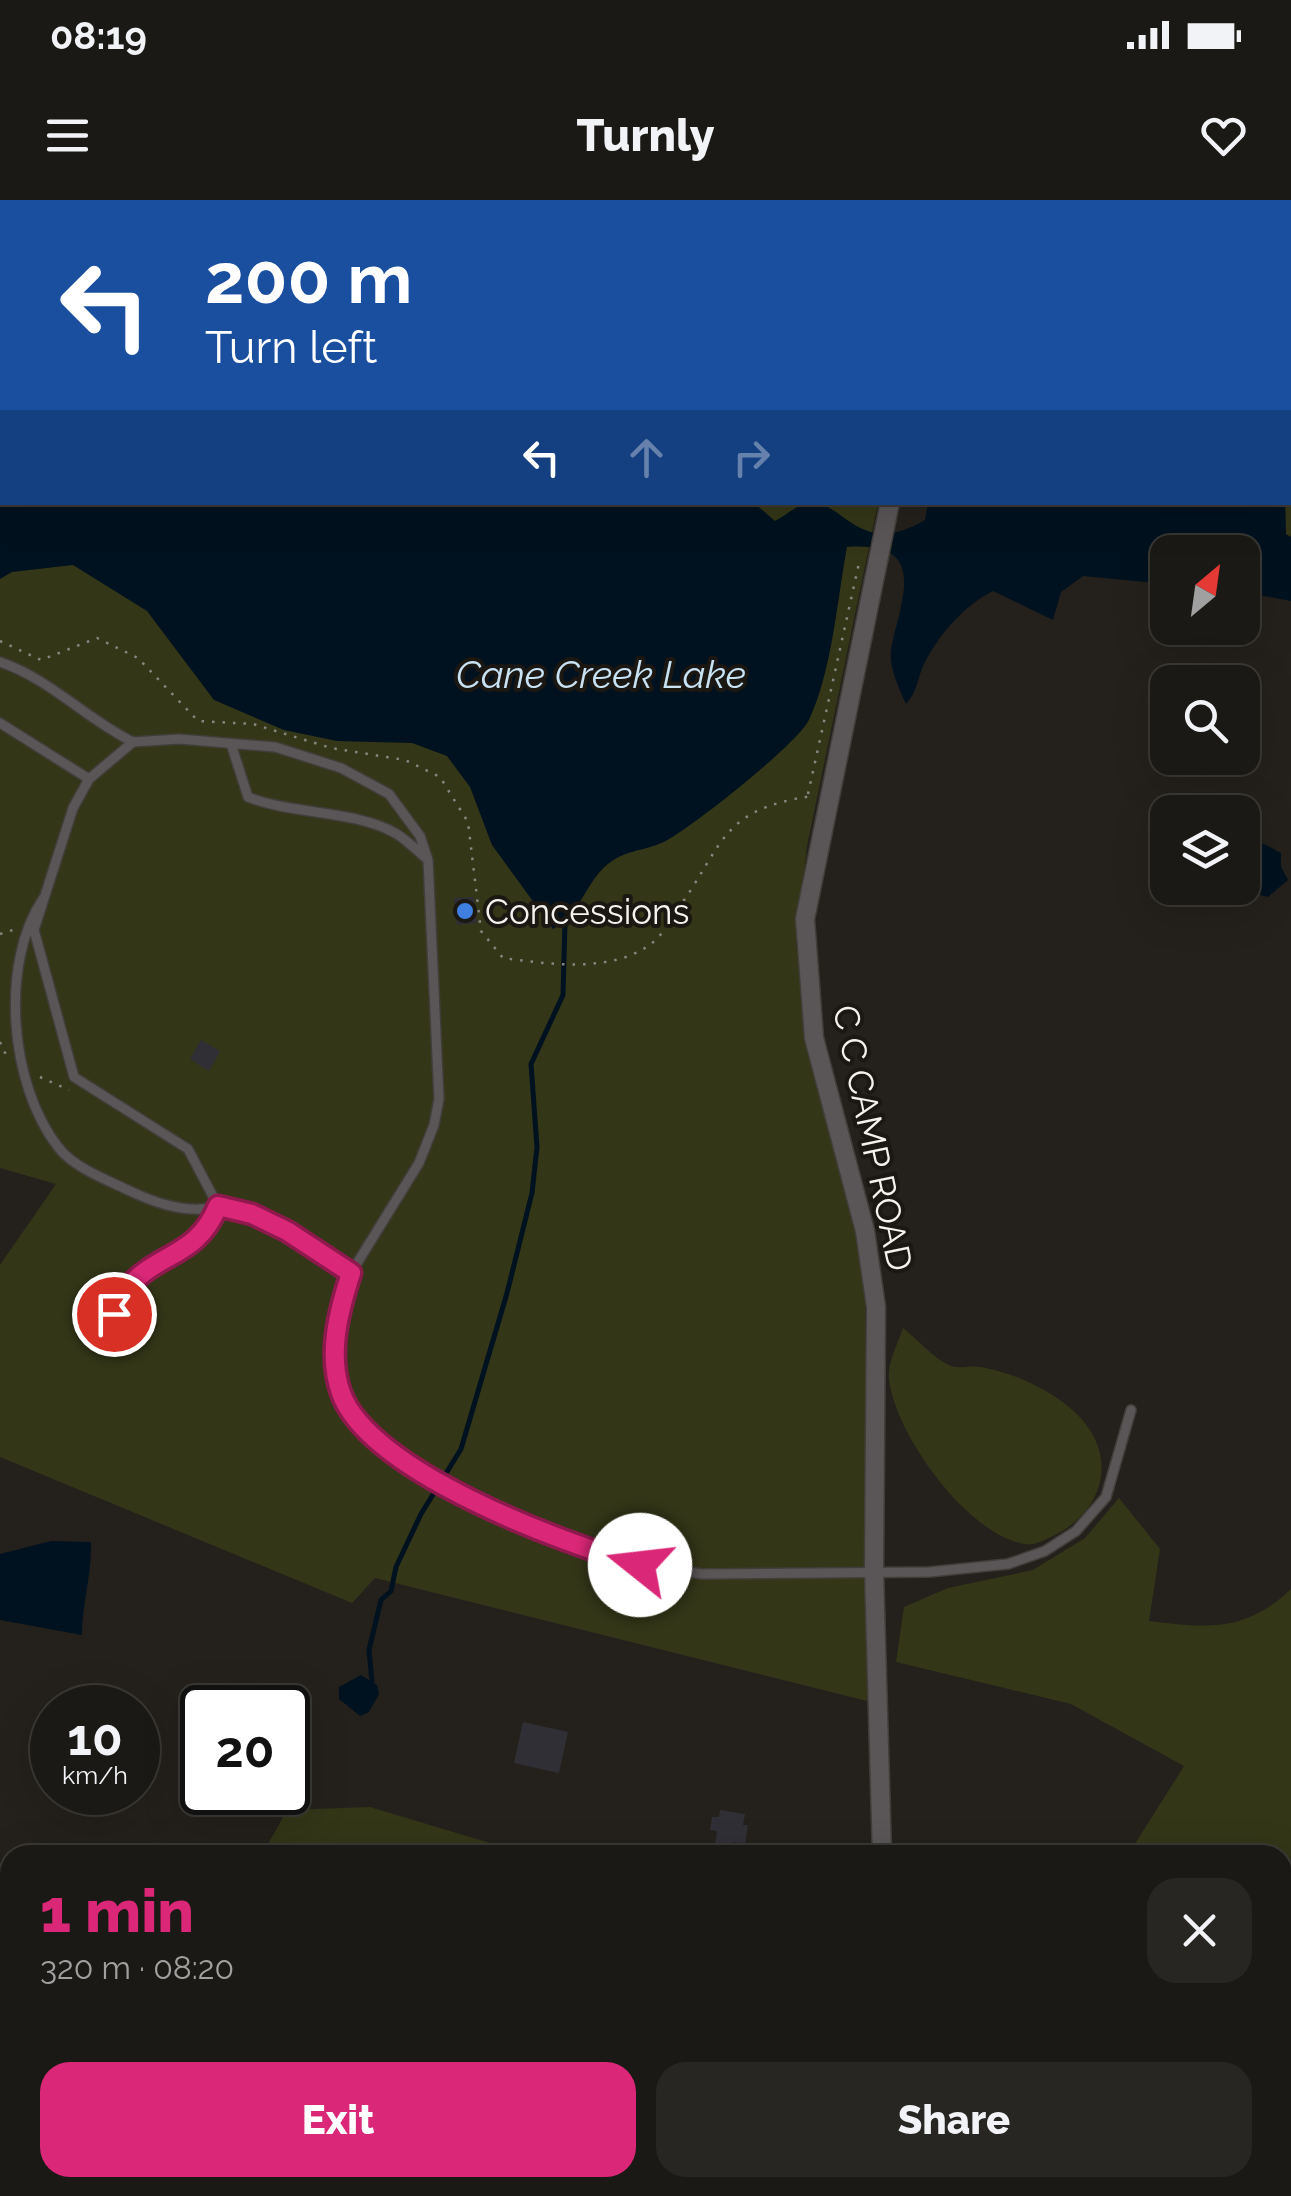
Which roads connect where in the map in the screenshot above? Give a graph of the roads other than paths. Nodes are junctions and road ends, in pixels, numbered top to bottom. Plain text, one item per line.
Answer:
1 (889, 505) edge
2 (0, 662) edge
3 (0, 724) edge
4 (133, 742) junction
5 (231, 744) junction
6 (89, 779) junction
7 (428, 860) junction
8 (43, 900) junction
9 (218, 1206) junction
10 (351, 1273) junction
11 (98, 1344) dead end
12 (1131, 1410) dead end
13 (874, 1570) junction
14 (882, 1845) edge

1 - 13 street, C C CAMP ROAD
2 - 4 lane
3 - 6 lane
4 - 5 lane
4 - 6 lane
5 - 7 lane
5 - 7 lane
6 - 8 lane
7 - 10 lane
8 - 9 lane
8 - 9 lane
9 - 10 lane
9 - 11 lane
10 - 13 lane
12 - 13 lane
13 - 14 street, C C CAMP ROAD

